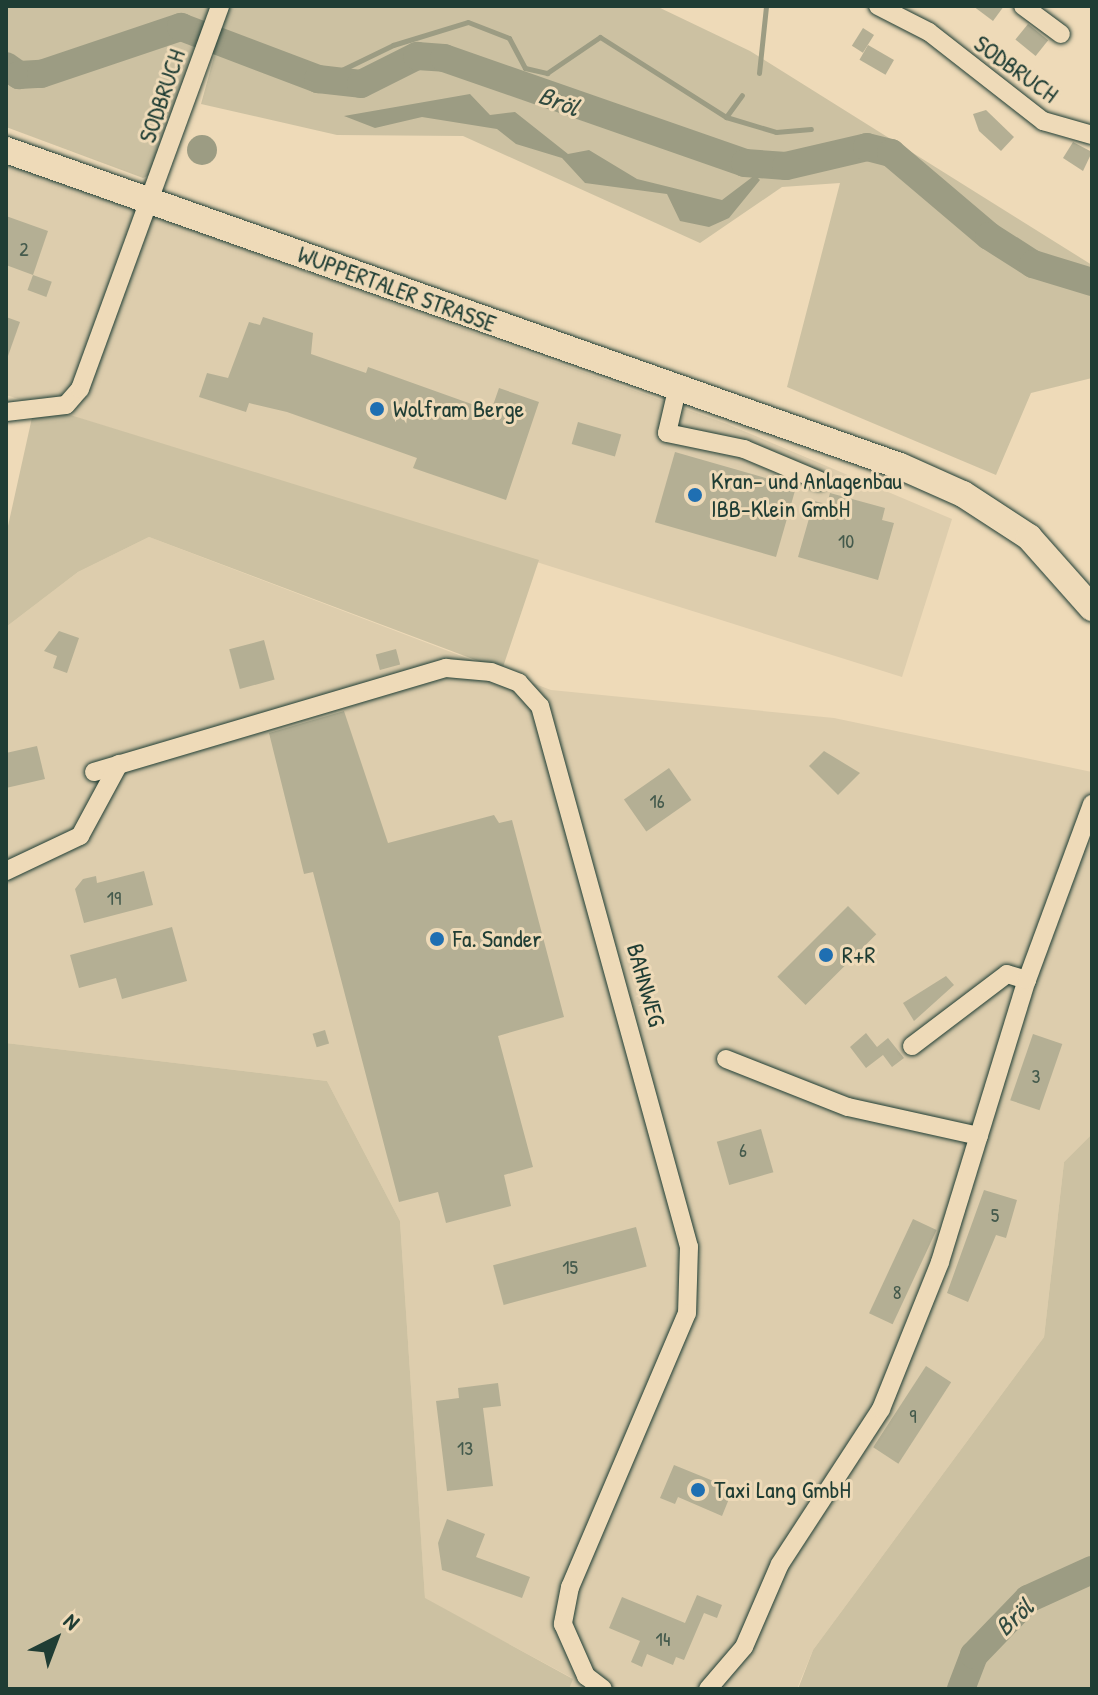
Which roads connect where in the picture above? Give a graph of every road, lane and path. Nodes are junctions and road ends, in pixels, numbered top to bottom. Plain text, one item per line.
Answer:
1 (220, 6) edge
2 (878, 6) edge
3 (1023, 6) edge
4 (1061, 34) dead end
5 (1092, 135) edge
6 (6, 150) edge
7 (149, 201) junction
8 (677, 390) junction
9 (6, 412) edge
10 (820, 481) dead end
11 (1092, 608) edge
12 (119, 764) junction
13 (94, 772) dead end
14 (1092, 804) edge
15 (6, 871) edge
16 (1027, 980) junction
17 (912, 1046) dead end
18 (726, 1059) dead end
19 (979, 1136) junction
20 (603, 1689) edge
21 (708, 1689) edge

1 - 7 street, SODBRUCH
2 - 5 street, SODBRUCH
3 - 4 street
6 - 7 main road, WUPPERTALER STRASSE
7 - 8 main road, WUPPERTALER STRASSE
7 - 9 street, SODBRUCH
8 - 10 street
8 - 11 main road, WUPPERTALER STRASSE
12 - 13 street, BAHNWEG
12 - 15 street
12 - 20 street, BAHNWEG
14 - 16 street
16 - 17 street
16 - 19 street
18 - 19 street
19 - 21 street

